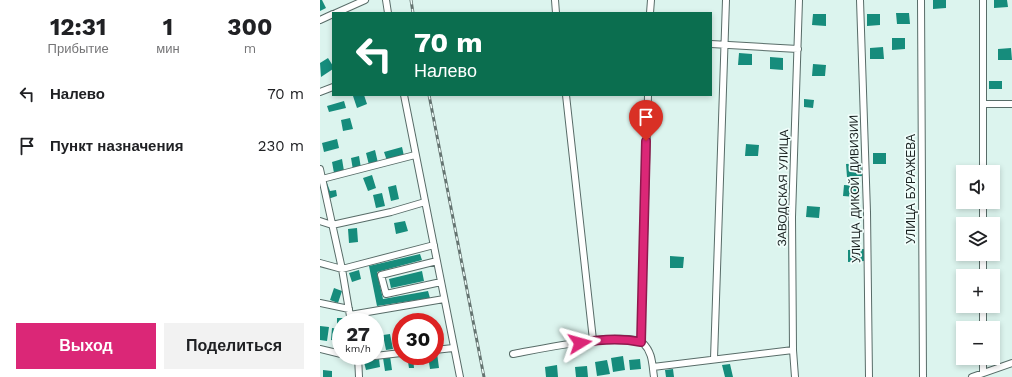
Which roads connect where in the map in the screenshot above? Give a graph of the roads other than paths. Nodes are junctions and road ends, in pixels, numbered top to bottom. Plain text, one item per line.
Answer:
1 (365, 0) edge
2 (386, 0) edge
3 (554, 0) edge
4 (651, 0) edge
5 (726, 0) edge
6 (799, 0) edge
7 (860, 0) edge
8 (921, 0) edge
9 (983, 0) edge
10 (338, 12) edge
11 (388, 12) edge
12 (556, 12) edge
13 (650, 12) edge
14 (332, 14) edge
15 (320, 20) edge
16 (712, 44) edge
17 (724, 45) junction
18 (798, 49) junction
19 (332, 87) edge
20 (320, 92) edge
21 (404, 96) edge
22 (566, 96) edge
23 (648, 96) edge
24 (983, 104) junction
25 (1012, 104) edge
26 (415, 155) junction
27 (983, 165) edge
28 (320, 171) edge
29 (322, 179) junction
30 (426, 202) junction
31 (320, 222) edge
32 (332, 225) junction
33 (434, 245) junction
34 (437, 261) junction
35 (320, 263) edge
36 (342, 269) junction
37 (441, 282) junction
38 (444, 299) junction
39 (320, 303) edge
40 (350, 312) junction
41 (593, 340) junction
42 (641, 342) junction
43 (453, 348) junction
44 (320, 349) edge
45 (444, 349) edge
46 (793, 350) junction
47 (332, 352) edge
48 (513, 354) dead end
49 (714, 359) junction
50 (1012, 362) edge
51 (359, 365) edge
52 (984, 365) edge
53 (653, 367) junction
54 (984, 373) junction
55 (360, 377) edge
56 (460, 377) edge
57 (654, 377) edge
58 (795, 377) edge
59 (869, 377) edge
60 (923, 377) edge
61 (972, 377) edge

1 - 10 street
2 - 11 street
3 - 12 street
4 - 13 street
5 - 17 street
6 - 18 street, ЗАВОДСКАЯ УЛИЦА
7 - 59 street, УЛИЦА ДИКОЙ ДИВИЗИИ
8 - 60 street, УЛИЦА БУРАЖЕВА
9 - 24 street
14 - 15 street
16 - 17 street
17 - 18 street
17 - 49 street
18 - 46 street, ЗАВОДСКАЯ УЛИЦА
19 - 20 street
21 - 26 street
22 - 41 street
23 - 42 street
24 - 25 street
24 - 27 street
26 - 29 street
26 - 30 street
28 - 29 street
29 - 32 street
30 - 32 street
30 - 33 street
31 - 32 street
32 - 36 street
33 - 34 street
33 - 36 street
34 - 37 street
34 - 37 street
35 - 36 street
36 - 40 street
37 - 38 street
38 - 40 street
38 - 43 street
39 - 40 street
41 - 42 street
41 - 48 street
42 - 53 street
43 - 45 street
43 - 56 street
44 - 47 street
46 - 49 street
46 - 58 street, ЗАВОДСКАЯ УЛИЦА
49 - 53 street
50 - 54 street
51 - 55 street
52 - 54 street
53 - 57 street
54 - 61 street

